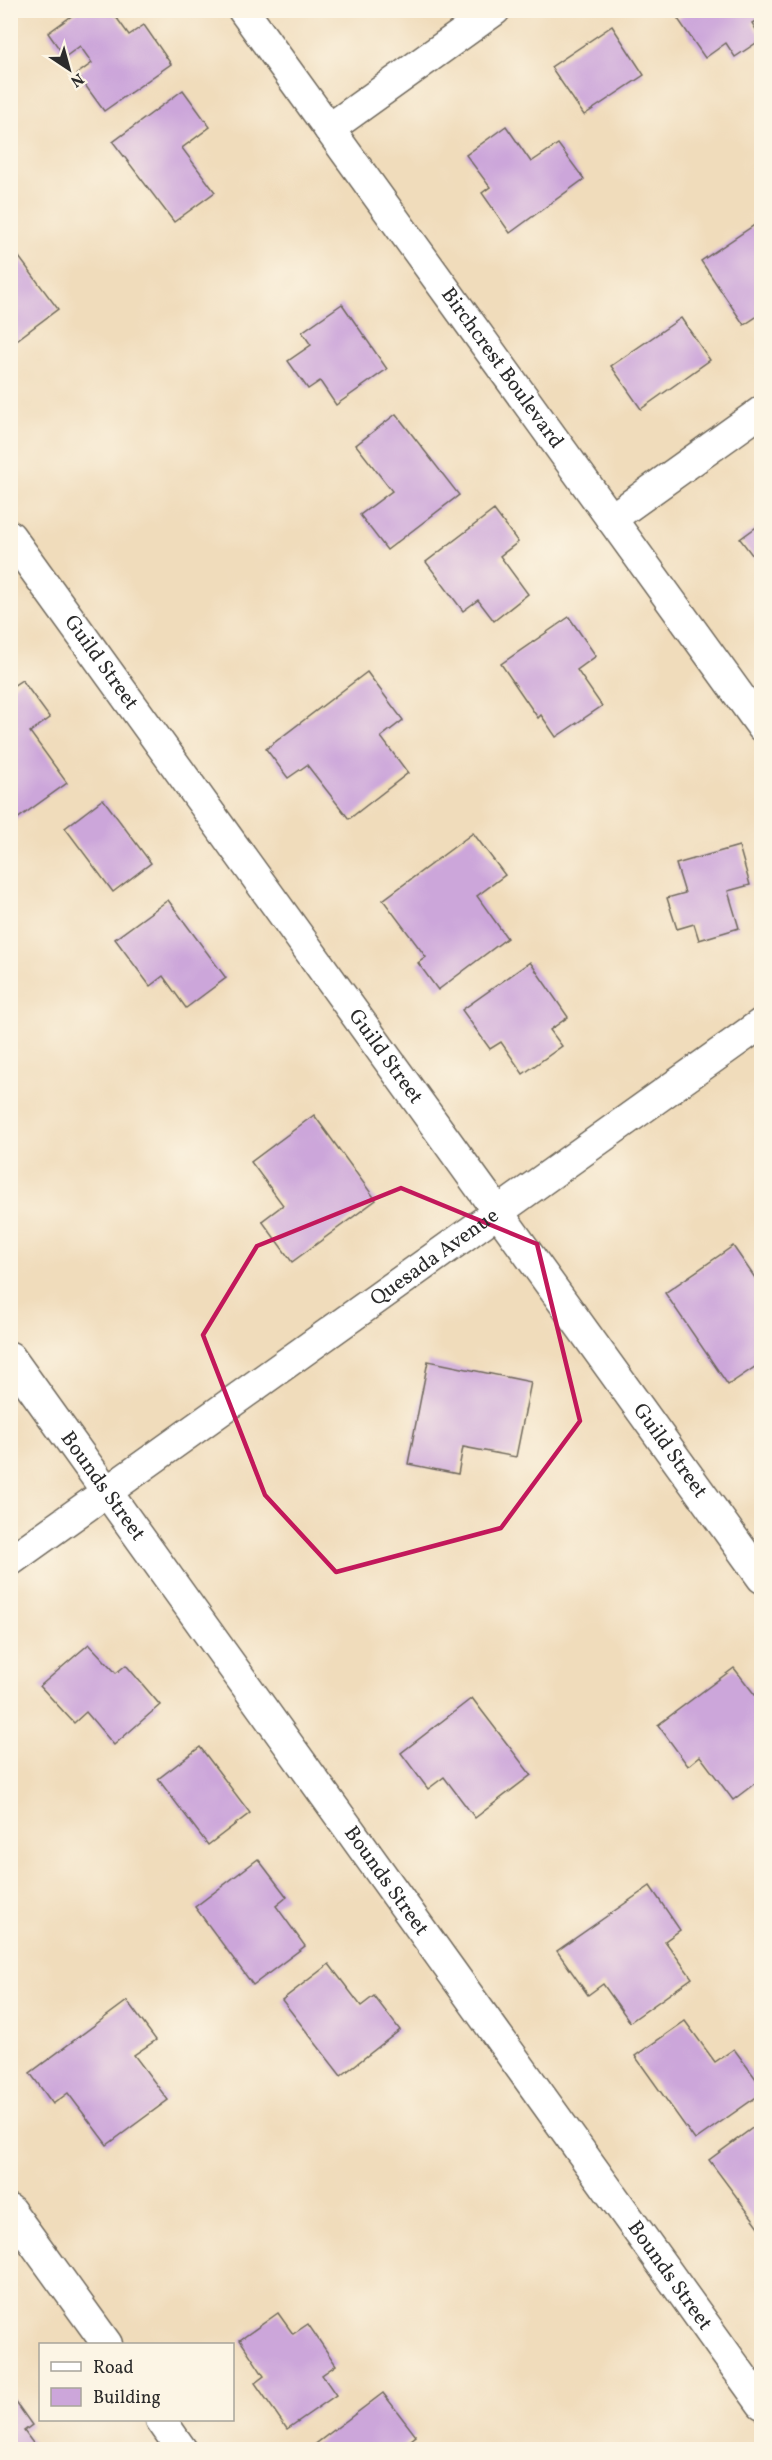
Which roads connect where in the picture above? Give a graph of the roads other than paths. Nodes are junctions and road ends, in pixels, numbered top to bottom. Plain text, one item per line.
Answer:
1 (243, 10) edge
2 (495, 10) edge
3 (329, 129) junction
4 (762, 411) edge
5 (611, 519) junction
6 (10, 536) edge
7 (762, 727) edge
8 (762, 1023) edge
9 (499, 1211) junction
10 (10, 1357) edge
11 (108, 1492) junction
12 (10, 1561) edge
13 (762, 1578) edge
14 (10, 2210) edge
15 (106, 2343) edge
16 (762, 2404) edge
17 (162, 2421) edge
18 (182, 2450) edge

1 - 3 street, Birchcrest Boulevard
2 - 3 street
3 - 5 street, Birchcrest Boulevard
4 - 5 street
5 - 7 street, Birchcrest Boulevard
6 - 9 street, Guild Street
8 - 9 street, Quesada Avenue
9 - 11 street, Quesada Avenue
9 - 13 street, Guild Street
10 - 11 street, Bounds Street
11 - 12 street, Quesada Avenue
11 - 16 street, Bounds Street
14 - 15 street
17 - 18 street

